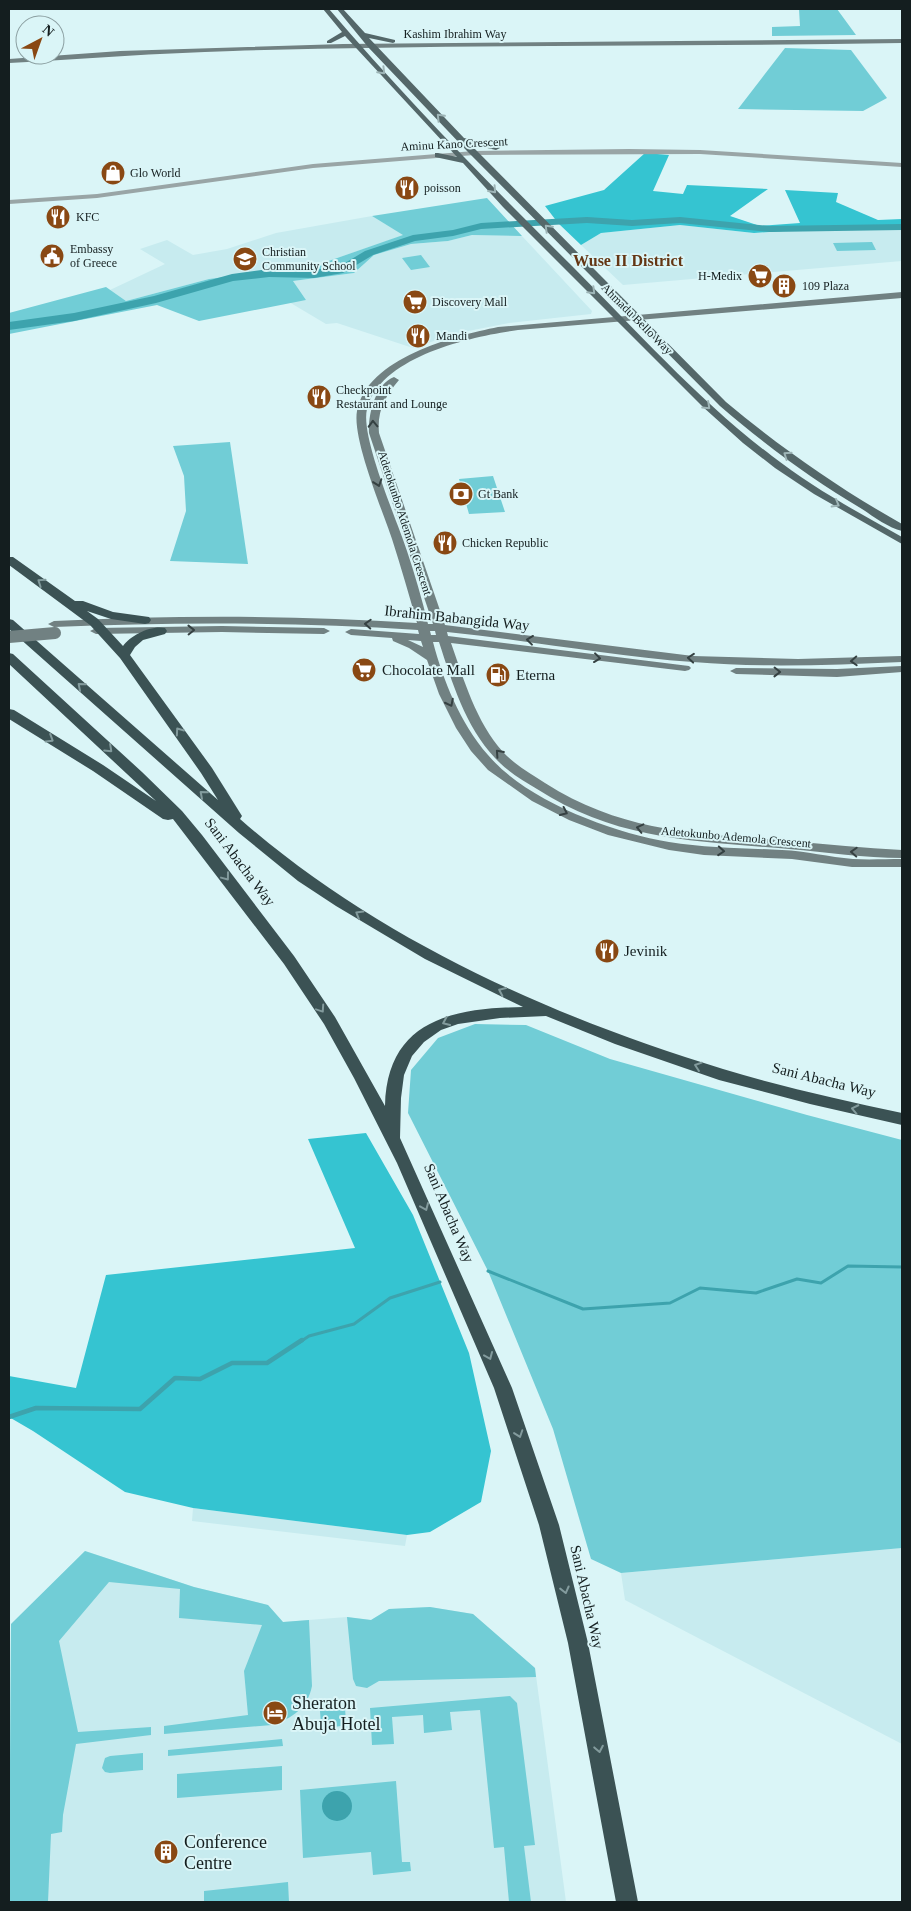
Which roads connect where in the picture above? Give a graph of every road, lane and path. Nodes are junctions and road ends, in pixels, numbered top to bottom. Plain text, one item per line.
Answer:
1 (326, 9) edge
2 (340, 9) edge
3 (346, 33) junction
4 (902, 37) edge
5 (367, 41) junction
6 (902, 41) edge
7 (329, 42) junction
8 (355, 43) junction
9 (395, 43) junction
10 (341, 46) junction
11 (363, 52) junction
12 (65, 53) edge
13 (378, 53) junction
14 (9, 61) edge
15 (447, 140) junction
16 (461, 140) junction
17 (496, 150) junction
18 (472, 151) junction
19 (429, 152) junction
20 (458, 152) junction
21 (438, 155) junction
22 (468, 163) junction
23 (485, 164) junction
24 (902, 164) edge
25 (9, 198) edge
26 (9, 202) edge
27 (902, 295) edge
28 (902, 301) edge
29 (641, 320) junction
30 (622, 321) junction
31 (902, 528) edge
32 (902, 541) edge
33 (9, 560) edge
34 (60, 596) junction
35 (418, 604) junction
36 (433, 611) junction
37 (145, 620) junction
38 (9, 622) edge
39 (98, 627) junction
40 (9, 628) edge
41 (54, 628) junction
42 (387, 630) junction
43 (161, 631) junction
44 (426, 632) junction
45 (468, 632) junction
46 (442, 634) junction
47 (9, 637) edge
48 (488, 645) junction
49 (124, 655) junction
50 (9, 657) edge
51 (902, 659) edge
52 (434, 660) junction
53 (451, 661) junction
54 (902, 669) edge
55 (9, 713) edge
56 (244, 830) junction
57 (197, 838) junction
58 (902, 854) edge
59 (902, 863) edge
60 (546, 1012) junction
61 (902, 1119) edge
62 (393, 1138) junction
63 (627, 1902) edge

1 - 3 main road, Ahmadu Bello Way
2 - 5 main road, Ahmadu Bello Way
3 - 7 main road
3 - 8 main road, Ahmadu Bello Way
4 - 9 main road, Kashim Ibrahim Way
5 - 8 main road, Kashim Ibrahim Way
5 - 9 main road, Kashim Ibrahim Way
5 - 9 main road
5 - 13 main road, Ahmadu Bello Way
6 - 9 main road, Kashim Ibrahim Way
7 - 8 main road, Kashim Ibrahim Way
7 - 12 main road, Kashim Ibrahim Way
8 - 10 main road, Kashim Ibrahim Way
8 - 11 main road, Ahmadu Bello Way
9 - 13 main road
10 - 11 main road
10 - 14 main road, Kashim Ibrahim Way
11 -> 15 main road, Ahmadu Bello Way
16 -> 13 main road, Ahmadu Bello Way
15 - 19 main road
15 - 20 main road, Ahmadu Bello Way
16 - 17 main road
16 - 18 main road, Ahmadu Bello Way
17 - 18 street, Aminu Kano Crescent
17 - 23 main road
17 - 24 street, Aminu Kano Crescent
18 - 20 street, Aminu Kano Crescent
18 - 23 main road, Ahmadu Bello Way
19 - 20 street, Aminu Kano Crescent
19 - 25 street, Aminu Kano Crescent
20 - 21 street, Aminu Kano Crescent
20 - 22 main road, Ahmadu Bello Way
21 - 22 main road
21 - 26 street, Aminu Kano Crescent
22 -> 30 main road, Ahmadu Bello Way
29 -> 23 main road, Ahmadu Bello Way
27 - 29 main road, Adetokunbo Ademola Crescent
28 - 29 main road, Adetokunbo Ademola Crescent
29 - 30 main road, Adetokunbo Ademola Crescent
31 -> 29 main road, Ahmadu Bello Way
30 -> 32 main road, Ahmadu Bello Way
30 -> 35 main road, Adetokunbo Ademola Crescent
36 -> 30 main road, Adetokunbo Ademola Crescent
34 -> 33 highway
34 - 37 highway
34 - 39 highway
35 - 42 main road
35 - 44 main road, Adetokunbo Ademola Crescent
36 - 45 main road
36 - 46 main road, Adetokunbo Ademola Crescent
37 - 39 main road, Ibrahim Babangida Way
42 -> 37 main road, Ibrahim Babangida Way
56 -> 38 highway, Sani Abacha Way
39 - 41 main road, Ibrahim Babangida Way
39 - 43 main road, Ibrahim Babangida Way
39 - 49 highway
40 - 41 main road, Ibrahim Babangida Way
41 - 47 main road, Ibrahim Babangida Way, bridge
43 -> 42 main road, Ibrahim Babangida Way
42 - 44 main road, Ibrahim Babangida Way
42 - 52 main road
43 - 49 highway
44 - 46 main road, Ibrahim Babangida Way
44 - 52 main road, Adetokunbo Ademola Crescent
45 - 46 main road, Ibrahim Babangida Way
51 -> 45 main road, Ibrahim Babangida Way
46 - 48 main road, Ibrahim Babangida Way
46 - 53 main road, Adetokunbo Ademola Crescent
48 - 53 main road
48 -> 54 main road, Ibrahim Babangida Way
56 -> 49 highway
50 -> 57 highway, Sani Abacha Way
52 -> 59 main road, Adetokunbo Ademola Crescent
58 -> 53 main road, Adetokunbo Ademola Crescent
55 -> 57 highway
60 -> 56 highway, Sani Abacha Way
57 -> 62 highway, Sani Abacha Way
61 -> 60 highway, Sani Abacha Way
60 -> 62 highway
62 -> 63 highway, Sani Abacha Way

